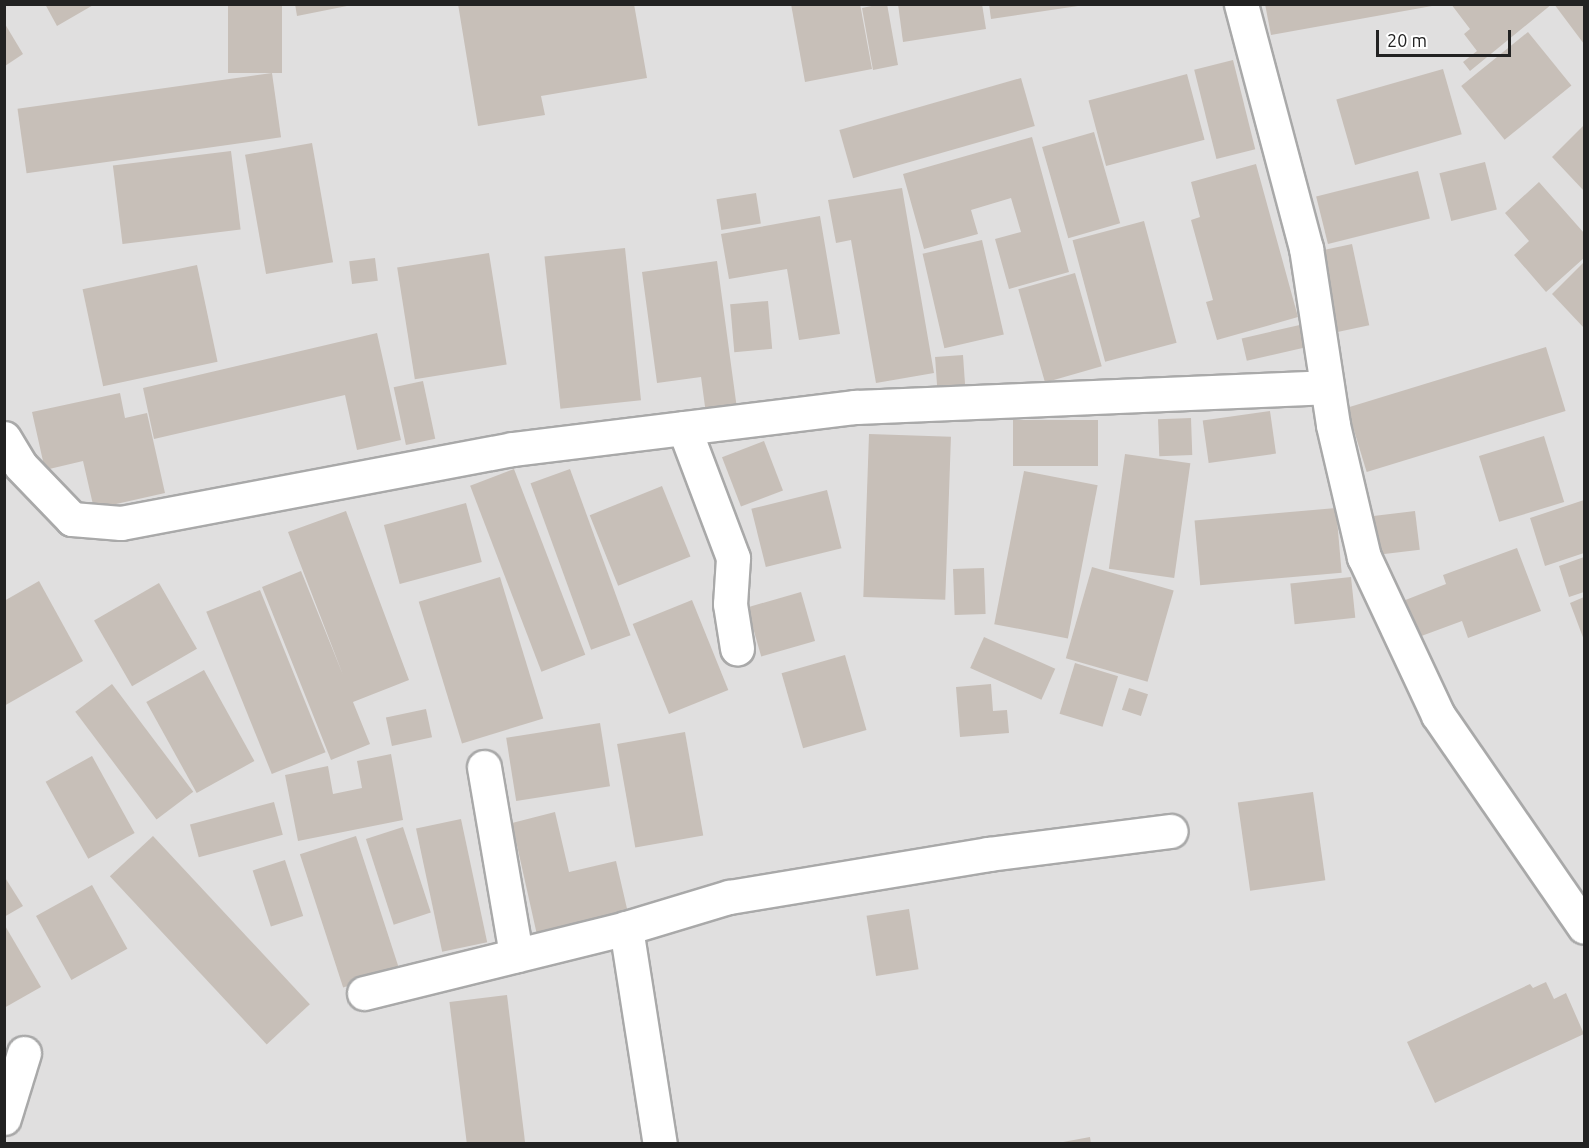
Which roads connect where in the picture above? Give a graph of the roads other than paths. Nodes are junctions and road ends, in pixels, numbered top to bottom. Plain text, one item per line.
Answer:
1 (1241, 4) edge
2 (1327, 387) junction
3 (684, 428) junction
4 (4, 438) edge
5 (737, 648) dead end
6 (484, 766) dead end
7 (1171, 831) dead end
8 (1584, 927) edge
9 (626, 928) junction
10 (516, 956) junction
11 (364, 993) dead end
12 (24, 1053) dead end
13 (4, 1118) edge
14 (660, 1143) edge

1 - 2 street
2 - 3 street
2 - 8 street
3 - 4 street
3 - 5 street
6 - 10 street
7 - 9 street
9 - 10 street
9 - 14 street
10 - 11 street
12 - 13 street

